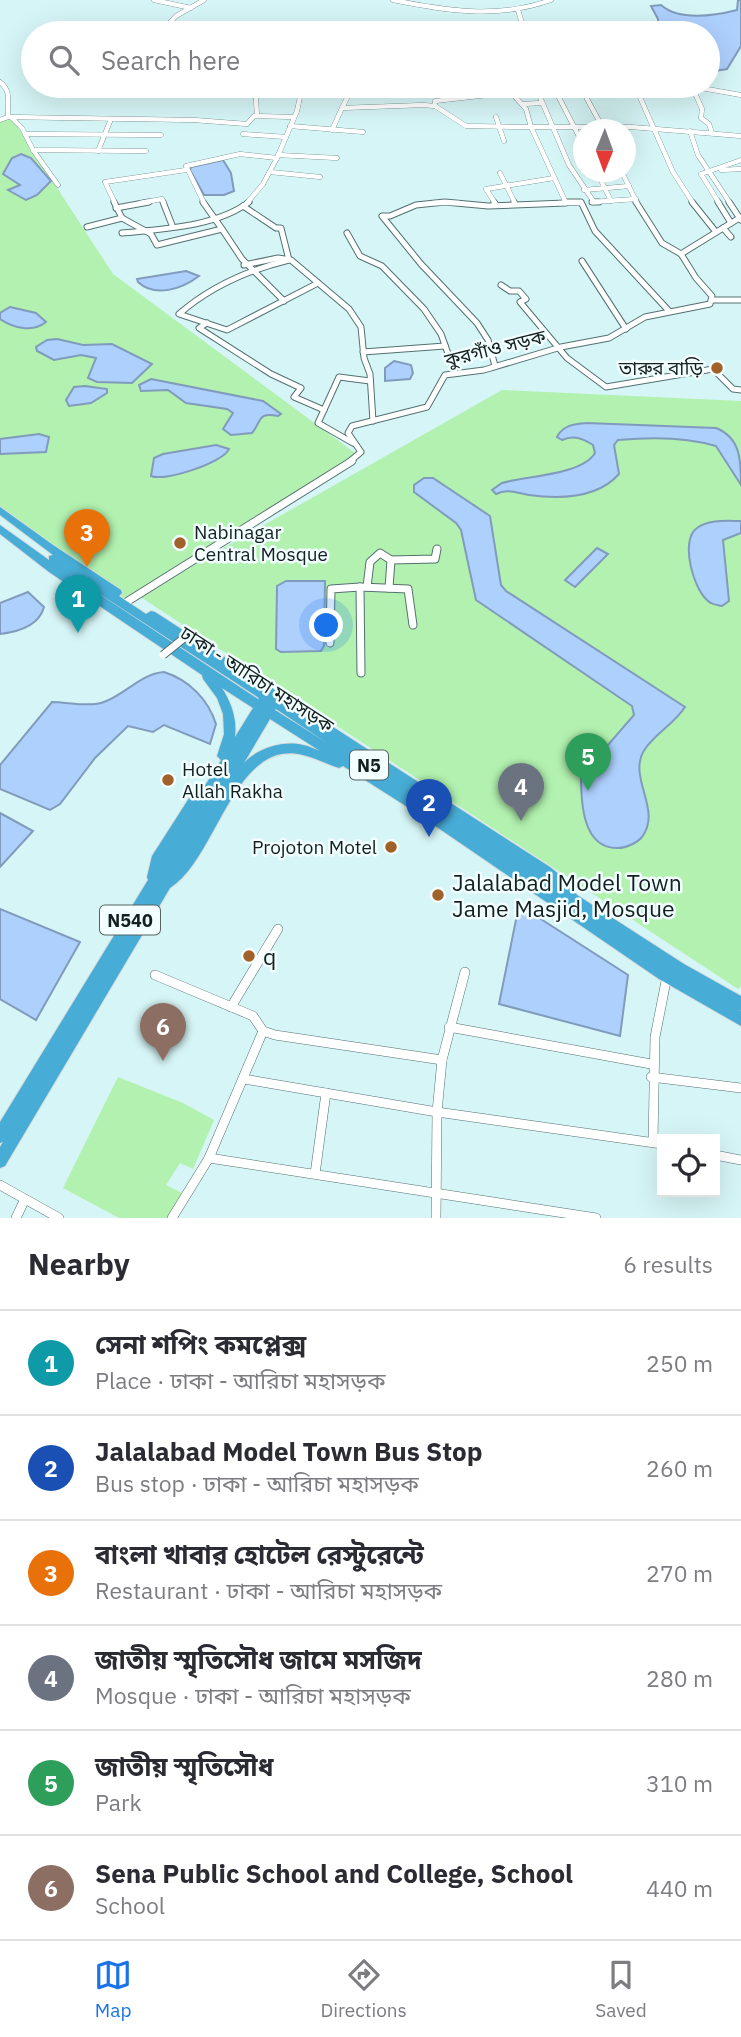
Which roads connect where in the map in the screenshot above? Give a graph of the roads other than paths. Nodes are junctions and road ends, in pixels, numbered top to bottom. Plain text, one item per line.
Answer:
1 (154, 0) edge
2 (204, 0) edge
3 (393, 0) edge
4 (551, 0) edge
5 (191, 8) junction
6 (518, 10) junction
7 (171, 21) edge
8 (521, 21) edge
9 (0, 82) edge
10 (720, 91) edge
11 (741, 95) edge
12 (256, 98) edge
13 (301, 98) edge
14 (460, 98) edge
15 (516, 98) edge
16 (540, 98) edge
17 (559, 98) edge
18 (587, 98) edge
19 (641, 98) edge
20 (696, 98) edge
21 (347, 99) dead end
22 (542, 103) junction
23 (522, 104) junction
24 (435, 106) junction
25 (342, 108) junction
26 (257, 116) junction
27 (10, 117) junction
28 (294, 117) junction
29 (496, 117) dead end
30 (111, 119) junction
31 (598, 119) edge
32 (0, 120) edge
33 (500, 126) junction
34 (573, 126) edge
35 (290, 127) junction
36 (531, 127) junction
37 (553, 128) junction
38 (573, 128) edge
39 (636, 128) edge
40 (656, 128) junction
41 (332, 130) junction
42 (690, 131) junction
43 (363, 132) dead end
44 (712, 133) junction
45 (25, 134) junction
46 (243, 134) dead end
47 (105, 135) junction
48 (161, 135) dead end
49 (741, 135) edge
50 (286, 137) junction
51 (504, 141) dead end
52 (33, 150) junction
53 (98, 151) junction
54 (146, 151) dead end
55 (277, 156) junction
56 (337, 159) dead end
57 (741, 160) edge
58 (741, 169) edge
59 (186, 170) junction
60 (717, 170) junction
61 (710, 171) junction
62 (270, 172) junction
63 (499, 173) dead end
64 (102, 175) dead end
65 (320, 177) dead end
66 (554, 177) junction
67 (105, 182) junction
68 (602, 182) edge
69 (627, 182) edge
70 (58, 185) dead end
71 (506, 186) junction
72 (629, 186) junction
73 (605, 188) junction
74 (584, 190) junction
75 (636, 200) junction
76 (611, 201) junction
77 (581, 202) junction
78 (594, 202) junction
79 (566, 203) junction
80 (515, 204) junction
81 (496, 205) junction
82 (243, 206) junction
83 (117, 208) junction
84 (214, 216) junction
85 (122, 218) junction
86 (740, 219) edge
87 (731, 223) junction
88 (172, 225) junction
89 (87, 227) dead end
90 (723, 228) junction
91 (222, 229) junction
92 (145, 230) junction
93 (716, 232) junction
94 (122, 233) dead end
95 (347, 233) dead end
96 (731, 237) dead end
97 (681, 254) junction
98 (289, 260) junction
99 (582, 261) dead end
100 (244, 265) junction
101 (254, 271) junction
102 (318, 283) junction
103 (501, 285) dead end
104 (712, 300) junction
105 (741, 300) edge
106 (284, 301) junction
107 (669, 311) junction
108 (208, 323) junction
109 (221, 328) junction
110 (626, 329) junction
111 (219, 340) junction
112 (444, 346) junction
113 (558, 348) junction
114 (363, 352) junction
115 (495, 366) junction
116 (455, 373) junction
117 (370, 381) junction
118 (741, 390) edge
119 (324, 410) junction
120 (373, 421) junction
121 (353, 443) junction
122 (0, 510) edge
123 (0, 520) edge
124 (0, 532) edge
125 (437, 549) dead end
126 (391, 560) junction
127 (364, 587) junction
128 (389, 588) junction
129 (128, 601) junction
130 (412, 625) dead end
131 (189, 634) dead end
132 (330, 643) dead end
133 (165, 650) junction
134 (200, 668) junction
135 (361, 673) dead end
136 (265, 708) junction
137 (385, 786) junction
138 (157, 885) junction
139 (574, 901) junction
140 (278, 929) dead end
141 (465, 972) dead end
142 (155, 975) dead end
143 (667, 976) junction
144 (741, 1004) edge
145 (231, 1007) junction
146 (741, 1019) edge
147 (449, 1027) junction
148 (262, 1031) junction
149 (442, 1060) junction
150 (651, 1064) junction
151 (651, 1077) junction
152 (244, 1079) junction
153 (741, 1088) edge
154 (326, 1093) junction
155 (437, 1112) junction
156 (0, 1136) edge
157 (657, 1143) edge
158 (720, 1156) edge
159 (209, 1158) junction
160 (741, 1160) edge
161 (0, 1161) edge
162 (315, 1174) junction
163 (0, 1185) edge
164 (438, 1193) junction
165 (25, 1199) junction
166 (16, 1218) edge
167 (59, 1218) edge
168 (172, 1218) edge
169 (436, 1218) edge
170 (596, 1218) edge

1 - 5 street
2 - 5 street
3 - 6 street
4 - 6 street
5 - 7 street
6 - 8 street
9 - 27 street
10 - 11 street
12 - 26 street
13 - 28 street
14 - 24 street
15 - 23 street
16 - 22 street
17 - 34 street
18 - 31 street
19 - 40 street
20 - 44 street
21 - 25 street
22 - 23 street
22 - 37 street
23 - 36 street
24 - 25 street
24 - 33 street
25 - 41 street
26 - 28 street
26 - 30 street
27 - 30 street
27 - 32 street
27 - 45 street
28 - 35 street
29 - 33 street
30 - 47 street
33 - 36 street
33 - 51 street
35 - 41 street
35 - 50 street
36 - 37 street
36 - 66 street
37 - 38 street
37 - 74 street
39 - 40 street
40 - 42 street
40 - 93 street
41 - 43 street
42 - 44 street
42 - 61 street
44 - 49 street
45 - 47 street
45 - 52 street
46 - 50 street
47 - 48 street
47 - 53 street
50 - 55 street
52 - 53 street
52 - 70 street
53 - 54 street
55 - 56 street
55 - 59 street
55 - 62 street
57 - 60 street
58 - 60 street
59 - 67 street
59 - 84 street
60 - 61 street
61 - 86 street
61 - 87 street
62 - 65 street
62 - 82 street
63 - 71 street
64 - 67 street
66 - 71 street
66 - 79 street
67 - 83 street
68 - 73 street
69 - 72 street
71 - 80 street
71 - 81 street
72 - 73 street
72 - 75 street
73 - 74 street
73 - 76 street
74 - 78 street
75 - 76 street
75 - 97 street
76 - 78 street
77 - 78 street
77 - 79 street
77 - 107 street
79 - 80 street
80 - 81 street
81 - 115 street
82 - 84 street
82 - 98 street
83 - 85 street
83 - 88 street
84 - 88 street
84 - 91 street
85 - 89 street
85 - 92 street
86 - 87 street
87 - 90 street
88 - 92 street
90 - 93 street
90 - 96 street
91 - 92 street
91 - 100 street
92 - 94 street
93 - 97 street
95 - 112 street
97 - 104 street
98 - 100 street
98 - 101 street
98 - 102 street
99 - 110 street
100 - 101 street
101 - 106 street
101 - 108 street
102 - 106 street
102 - 114 street
103 - 113 street
104 - 105 street, কুরগাঁও সড়ক
104 - 107 street, কুরগাঁও সড়ক
106 - 109 street
107 - 110 street, কুরগাঁও সড়ক
108 - 109 street
108 - 111 street
109 - 111 street
110 - 113 street, কুরগাঁও সড়ক
111 - 119 street
112 - 114 street
112 - 116 street
113 - 115 street, কুরগাঁও সড়ক
113 - 118 street
114 - 117 street
115 - 116 street, কুরগাঁও সড়ক
116 - 120 street, কুরগাঁও সড়ক
117 - 119 street
117 - 120 street
119 - 121 street
120 - 121 street, কুরগাঁও সড়ক
121 - 129 street, কুরগাঁও সড়ক
122 - 129 highway
123 - 136 highway, N5
124 - 133 highway, ঢাকা - আরিচা মহাসড়ক / N5
125 - 126 street
126 - 127 street
126 - 128 street
127 - 128 street
127 - 132 street
127 - 135 street
128 - 130 street
129 - 139 highway
131 - 133 street, bridge
133 - 134 highway, ঢাকা - আরিচা মহাসড়ক / N5
134 - 136 highway, ঢাকা - আরিচা মহাসড়ক / N5
134 - 138 highway
136 - 137 highway, ঢাকা - আরিচা মহাসড়ক / N5
136 - 138 highway, N540
136 - 139 highway, N5
137 - 138 highway
137 - 143 highway, ঢাকা - আরিচা মহাসড়ক / N5
138 - 156 highway, N540
138 - 161 highway, N540
139 - 144 highway, N5
140 - 145 street
141 - 147 street
142 - 145 street
143 - 146 highway, ঢাকা - আরিচা মহাসড়ক / N5
143 - 150 street
145 - 148 street
147 - 149 street
147 - 150 street
148 - 149 street
148 - 152 street
149 - 155 street
150 - 151 street
151 - 153 street
151 - 157 street
152 - 154 street
152 - 159 street
154 - 155 street
154 - 162 street
155 - 157 street
155 - 164 street
158 - 160 street
159 - 162 street
159 - 168 street
162 - 164 street
163 - 165 street
164 - 169 street
164 - 170 street
165 - 166 street
165 - 167 street

